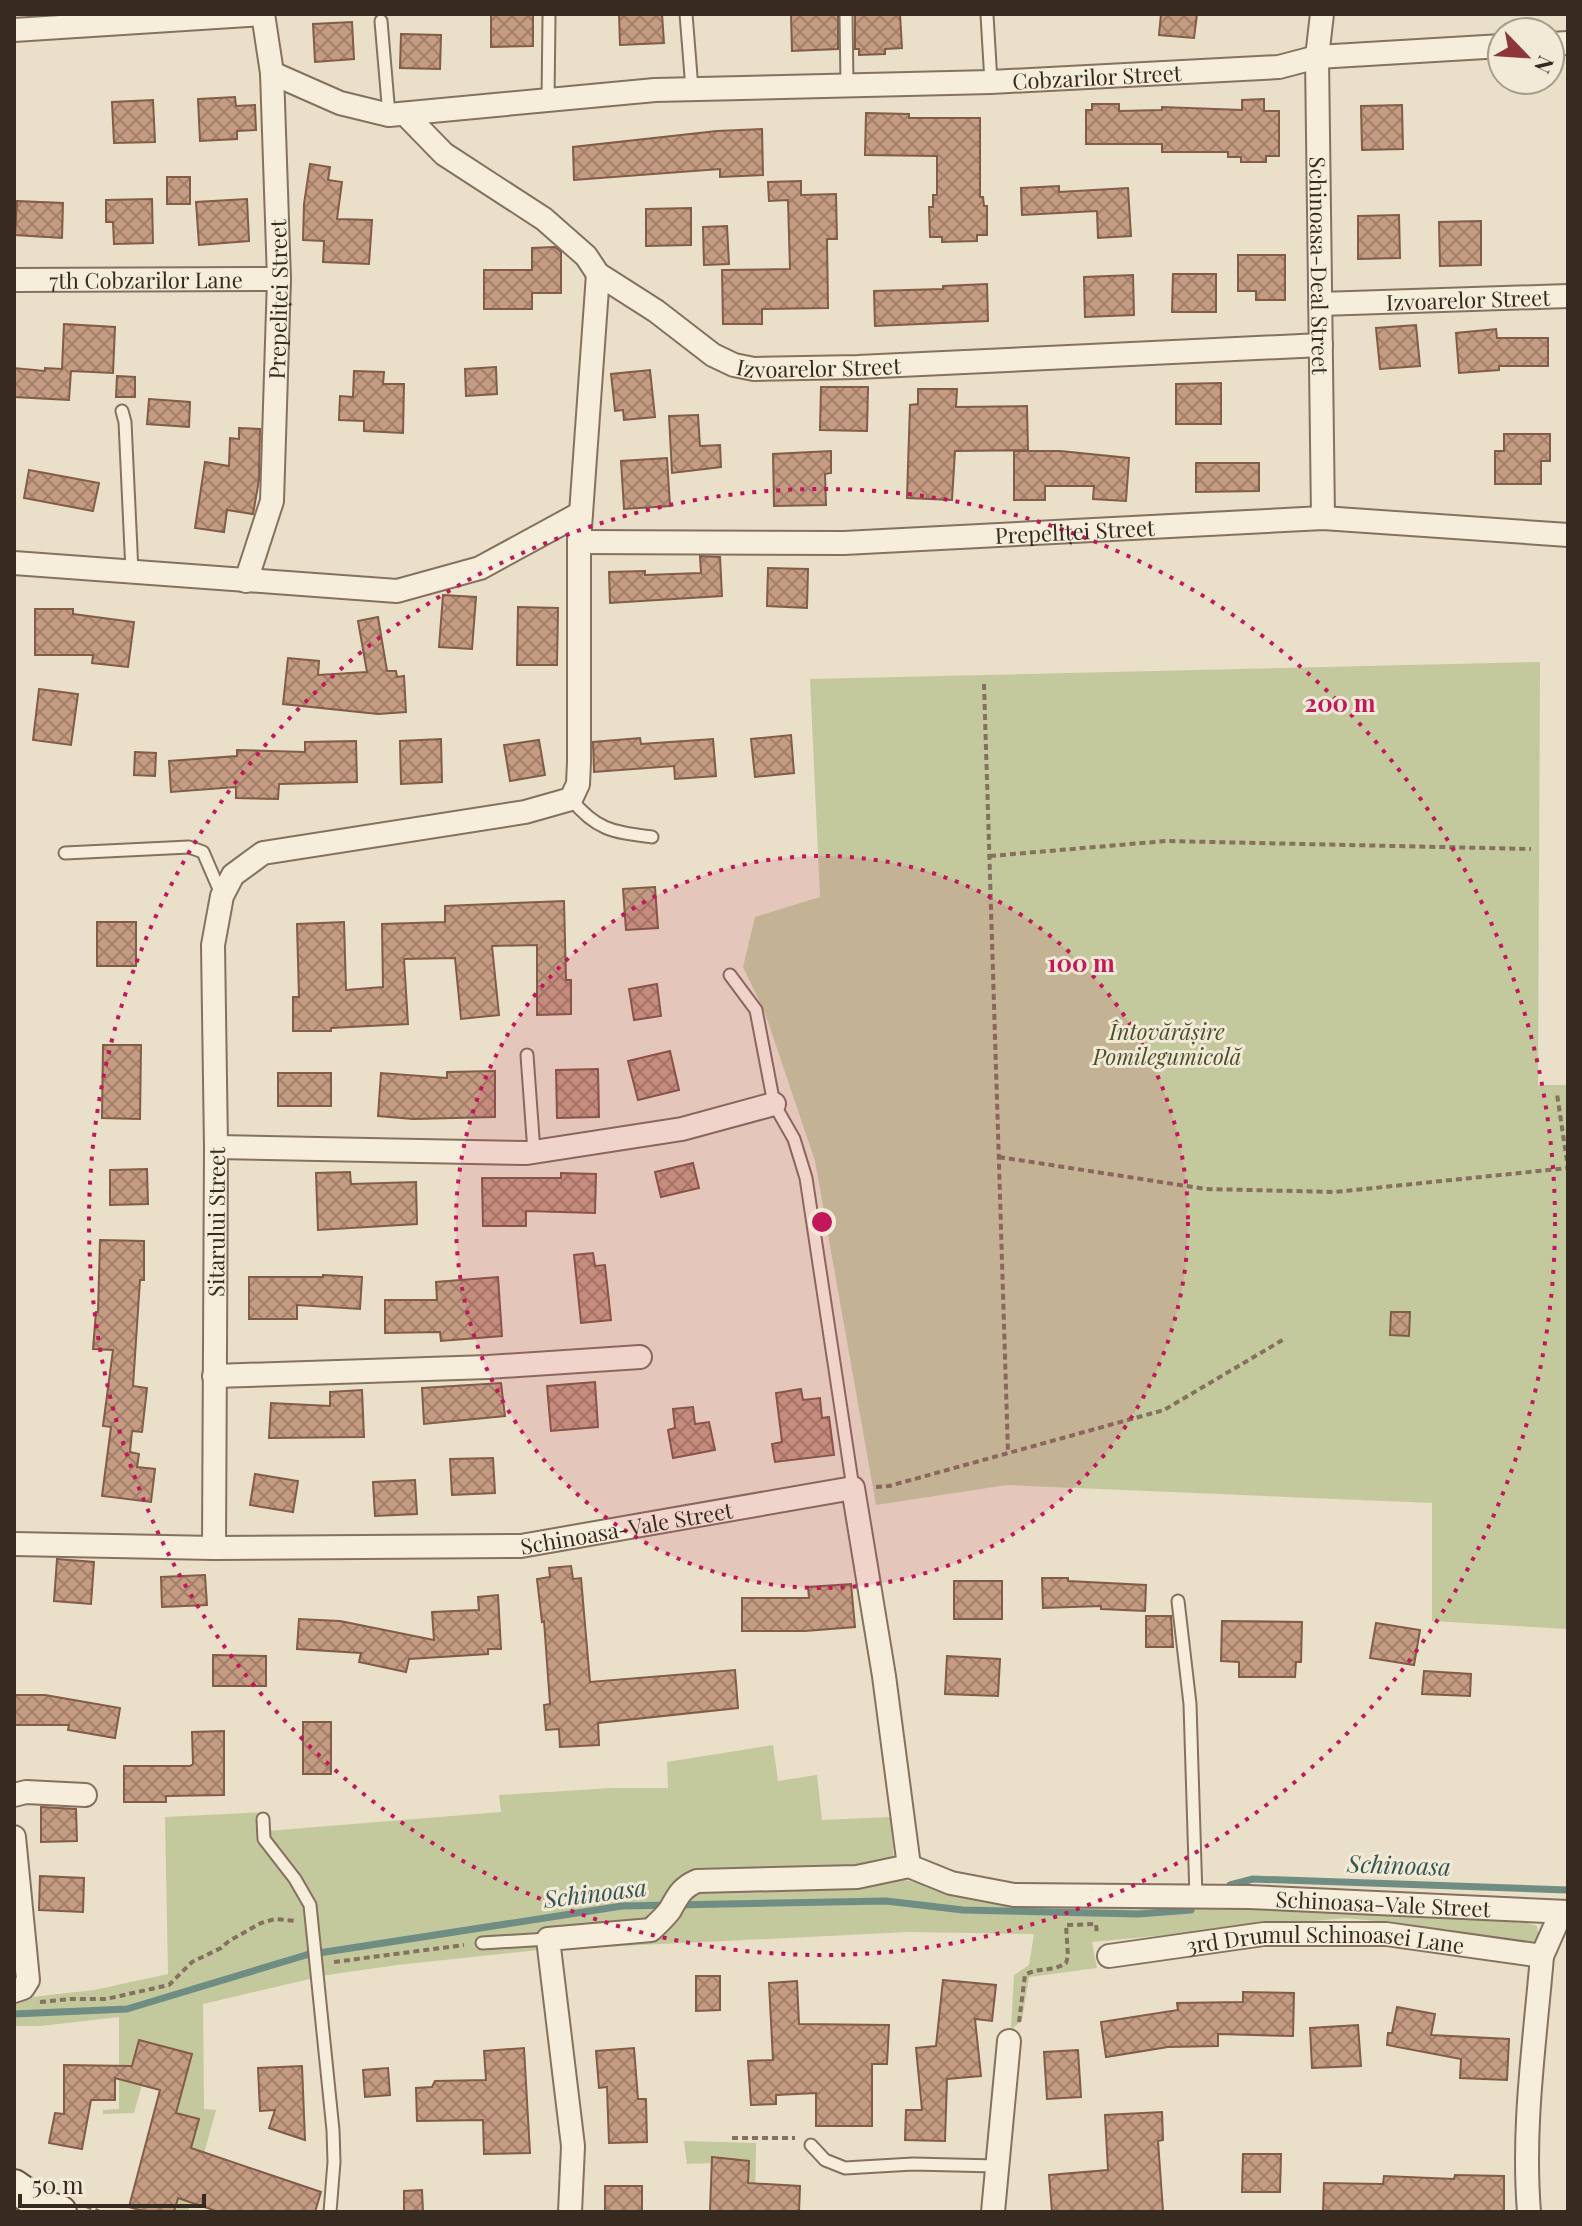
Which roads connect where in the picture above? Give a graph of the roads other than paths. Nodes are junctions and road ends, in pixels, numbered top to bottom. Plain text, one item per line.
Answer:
1 (263, 14) edge
2 (686, 14) edge
3 (846, 14) edge
4 (1322, 14) edge
5 (987, 15) edge
6 (549, 17) dead end
7 (381, 21) dead end
8 (14, 30) edge
9 (1486, 47) edge
10 (1317, 57) junction
11 (272, 73) junction
12 (991, 82) junction
13 (847, 85) junction
14 (692, 89) junction
15 (548, 99) junction
16 (397, 115) junction
17 (598, 274) junction
18 (279, 279) junction
19 (14, 280) edge
20 (1568, 296) edge
21 (1320, 304) junction
22 (1321, 345) junction
23 (122, 411) dead end
24 (581, 513) junction
25 (1323, 518) junction
26 (1568, 535) edge
27 (579, 542) junction
28 (14, 563) edge
29 (132, 572) junction
30 (246, 581) junction
31 (571, 799) junction
32 (652, 837) dead end
33 (65, 853) dead end
34 (222, 896) junction
35 (730, 975) dead end
36 (527, 1055) dead end
37 (774, 1104) junction
38 (216, 1147) junction
39 (534, 1152) junction
40 (640, 1357) dead end
41 (214, 1376) junction
42 (853, 1488) junction
43 (14, 1544) edge
44 (214, 1548) junction
45 (1178, 1601) dead end
46 (14, 1795) edge
47 (85, 1795) dead end
48 (263, 1819) dead end
49 (14, 1837) edge
50 (909, 1866) junction
51 (1196, 1897) junction
52 (1565, 1912) edge
53 (548, 1939) junction
54 (482, 1943) road end
55 (1109, 1956) road end
56 (1542, 1956) junction
57 (18, 1990) edge
58 (1009, 2041) road end
59 (811, 2145) road end
60 (996, 2166) junction
61 (14, 2186) edge
62 (39, 2209) edge
63 (330, 2212) edge
64 (570, 2212) edge
65 (993, 2212) edge
66 (1529, 2212) edge

1 - 8 street
1 - 11 street, Prepeliței Street
2 - 14 lane
3 - 13 lane
4 - 10 street, Schinoasa-Deal Street
5 - 12 lane
6 - 15 lane
7 - 16 lane
9 - 10 street, Cobzarilor Street
10 - 12 street, Cobzarilor Street
10 - 21 street, Schinoasa-Deal Street
11 - 16 street, Cobzarilor Street
11 - 18 street, Prepeliței Street
12 - 13 street, Cobzarilor Street
13 - 14 street, Cobzarilor Street
14 - 15 street, Cobzarilor Street
15 - 16 street, Cobzarilor Street
16 - 17 street, Izvoarelor Street
17 - 22 street, Izvoarelor Street
17 - 24 street
18 - 19 street, 7th Cobzarilor Lane
18 - 30 street, Prepeliței Street
20 - 21 street, Izvoarelor Street
21 - 22 street, Schinoasa-Deal Street
22 - 25 street, Schinoasa-Deal Street
23 - 29 lane
24 - 27 street
24 - 30 street
25 - 26 street, Prepeliței Street
25 - 27 street, Prepeliței Street
27 - 31 street
28 - 29 street
29 - 30 street
31 - 32 lane
31 - 34 street, Sitarului Street
33 - 34 lane
34 - 38 street, Sitarului Street
35 - 37 lane
36 - 39 lane
37 - 39 street
37 - 42 lane
38 - 39 street
38 - 41 street, Sitarului Street
40 - 41 street
41 - 44 street, Sitarului Street
42 - 44 street, Schinoasa-Vale Street
42 - 50 street
43 - 44 street, Schinoasa-Vale Street
45 - 51 lane
46 - 47 street
48 - 63 lane
49 - 57 street
50 - 51 street, Schinoasa-Vale Street
50 - 53 street
51 - 52 street, Schinoasa-Vale Street
52 - 56 street
53 - 54 lane
53 - 64 street
55 - 56 street, 3rd Drumul Schinoasei Lane
56 - 66 street
58 - 60 street
59 - 60 lane
60 - 65 street
61 - 62 street

